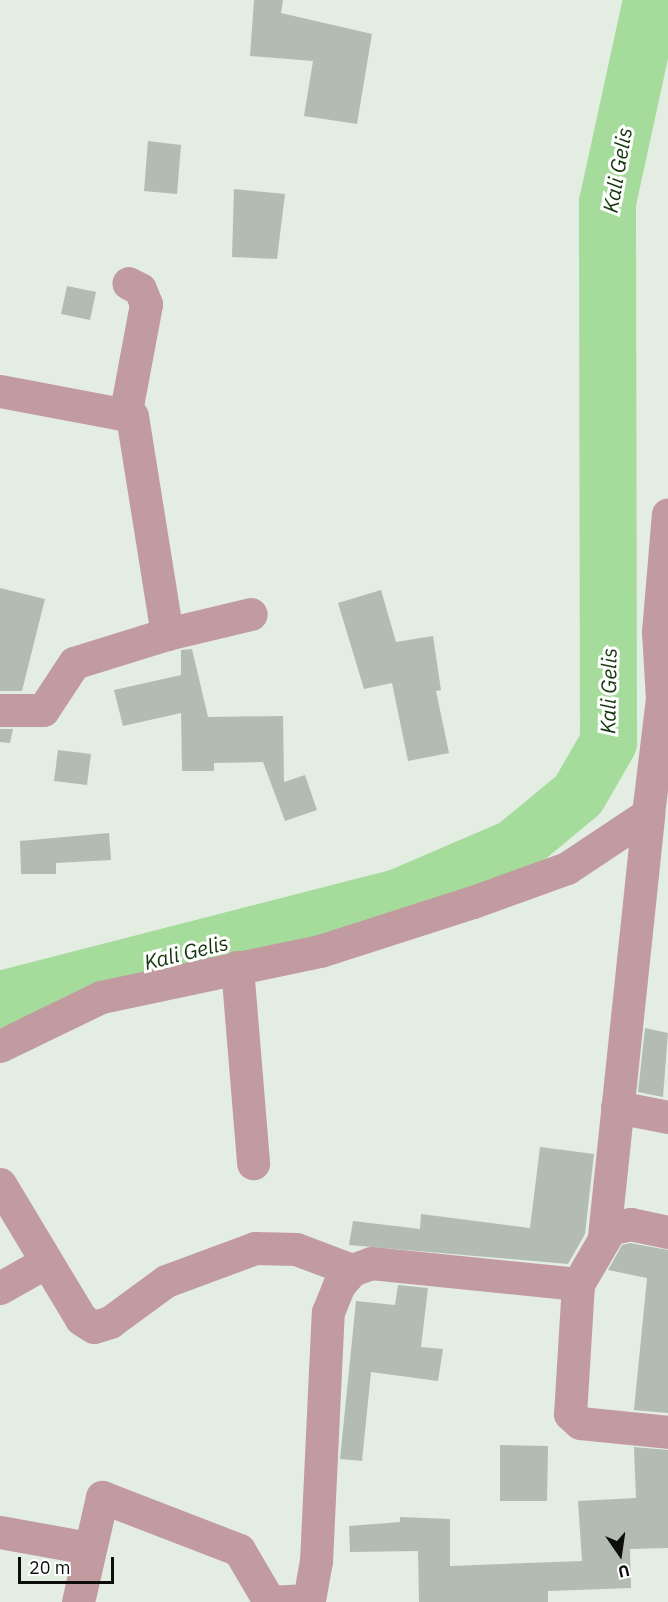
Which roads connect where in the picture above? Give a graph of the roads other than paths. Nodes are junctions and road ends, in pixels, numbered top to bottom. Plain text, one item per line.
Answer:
1 (128, 283) dead end
2 (0, 391) edge
3 (126, 411) junction
4 (668, 514) edge
5 (251, 614) dead end
6 (167, 634) junction
7 (0, 710) edge
8 (648, 814) junction
9 (237, 967) junction
10 (0, 1046) edge
11 (617, 1107) junction
12 (668, 1117) edge
13 (253, 1163) dead end
14 (0, 1184) edge
15 (668, 1232) edge
16 (604, 1236) junction
17 (46, 1262) junction
18 (352, 1270) junction
19 (578, 1284) junction
20 (0, 1288) edge
21 (668, 1432) edge
22 (0, 1532) edge
23 (89, 1548) junction
24 (313, 1601) edge
25 (78, 1602) edge
26 (268, 1602) edge

1 - 3 street
2 - 3 street
3 - 6 street
4 - 8 street
5 - 6 street
6 - 7 street
8 - 9 street
8 - 11 street
9 - 10 street
9 - 13 street
11 - 12 street
11 - 16 street
14 - 17 street
15 - 16 street
16 - 19 street
17 - 18 street
17 - 20 street
18 - 19 street
18 - 24 street
19 - 21 street
22 - 23 street
23 - 25 street
23 - 26 street
24 - 26 street

